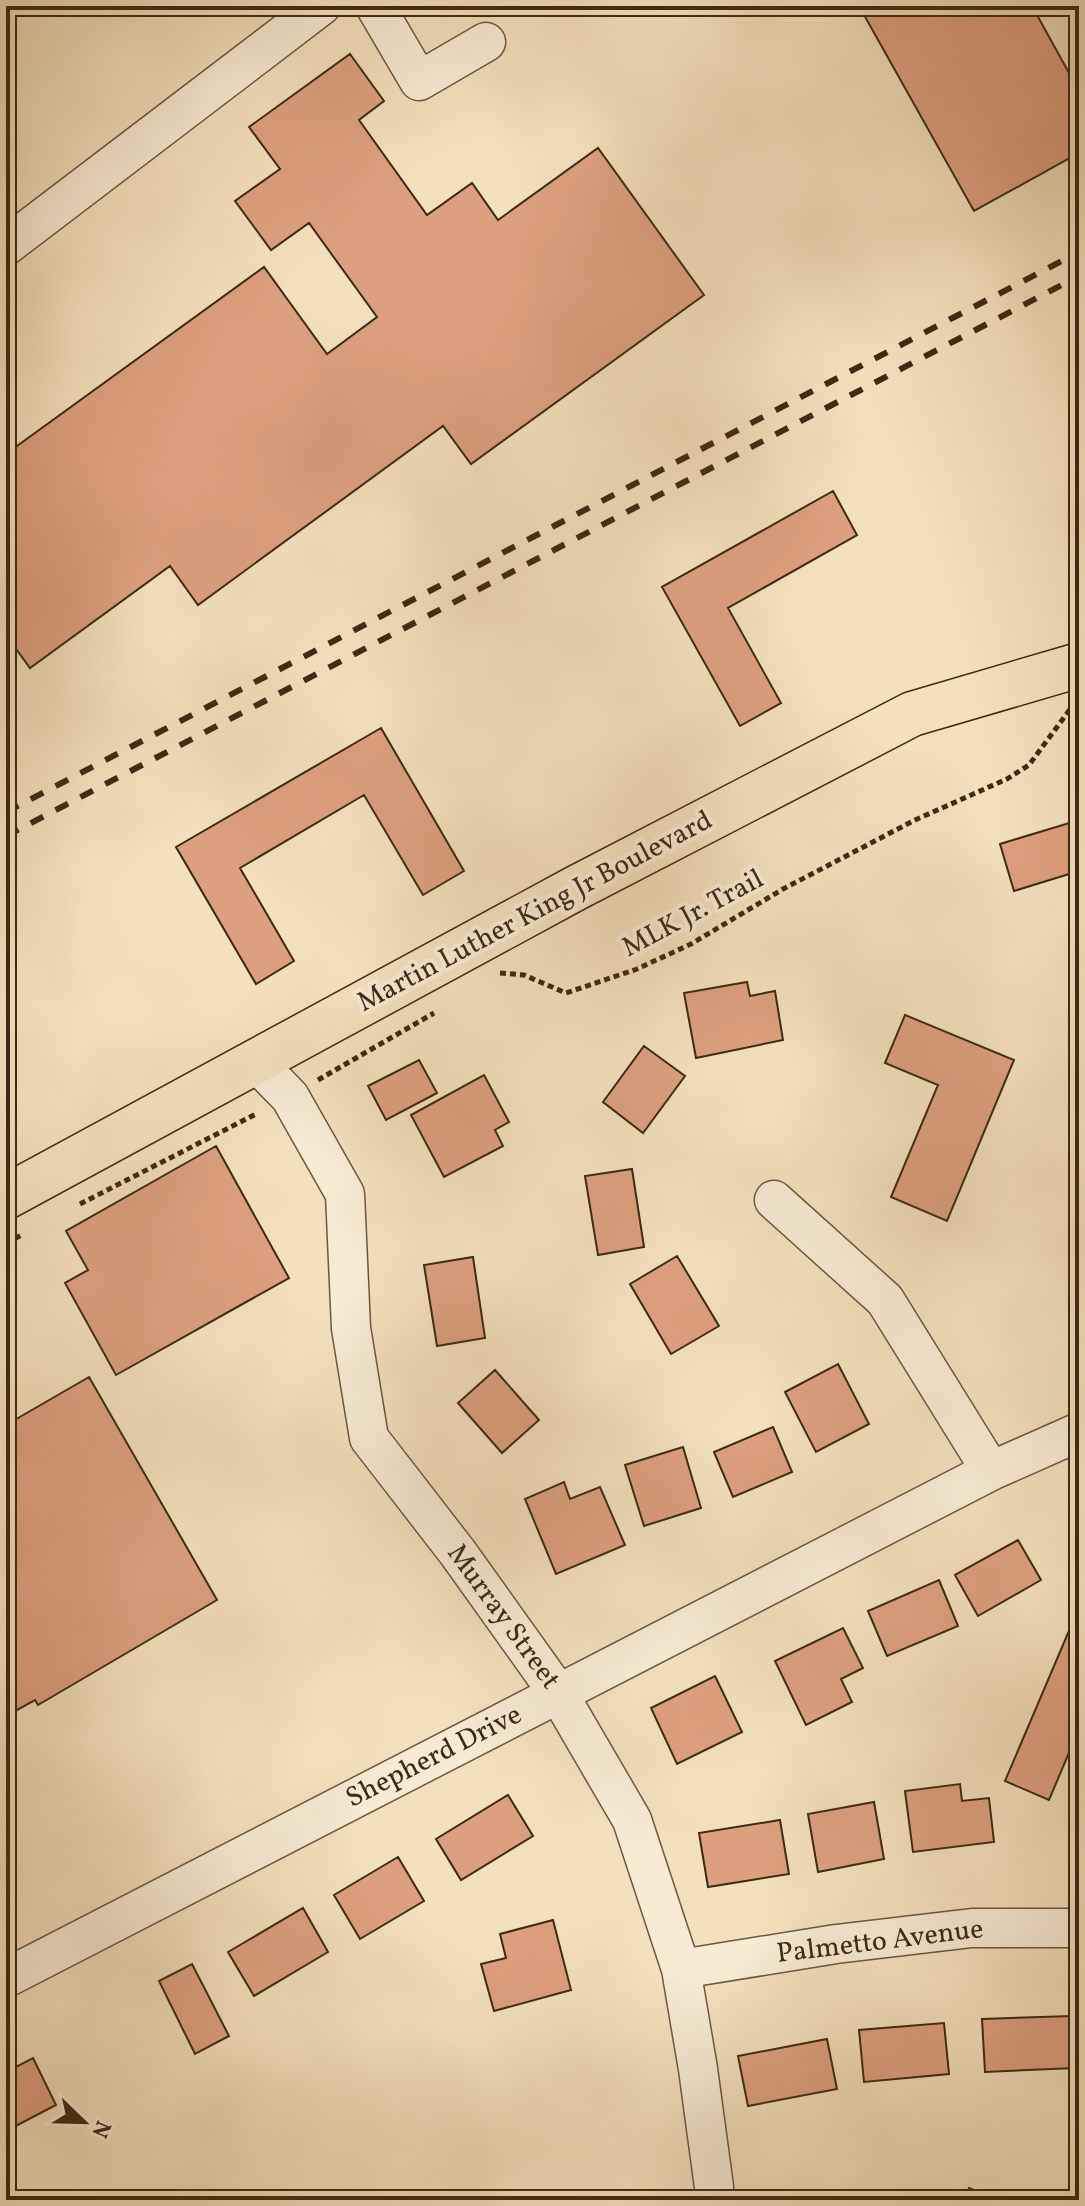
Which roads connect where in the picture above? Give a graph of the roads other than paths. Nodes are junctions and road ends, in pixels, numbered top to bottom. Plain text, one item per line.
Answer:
1 (321, 6) edge
2 (375, 6) edge
3 (486, 42) dead end
4 (6, 246) edge
5 (1079, 665) edge
6 (255, 1061) junction
7 (15, 1200) edge
8 (774, 1200) dead end
9 (1079, 1432) edge
10 (991, 1471) junction
11 (558, 1693) junction
12 (1079, 1928) edge
13 (681, 1969) junction
14 (6, 1978) edge
15 (714, 2200) edge

1 - 4 street
2 - 3 street
5 - 6 main road, Martin Luther King Jr Boulevard
6 - 7 main road, Martin Luther King Jr Boulevard
6 - 11 street, Murray Street
8 - 10 street
9 - 10 street, Shepherd Drive
10 - 11 street, Shepherd Drive
11 - 13 street, Murray Street
11 - 14 street, Shepherd Drive
12 - 13 street, Palmetto Avenue
13 - 15 street, Murray Street

